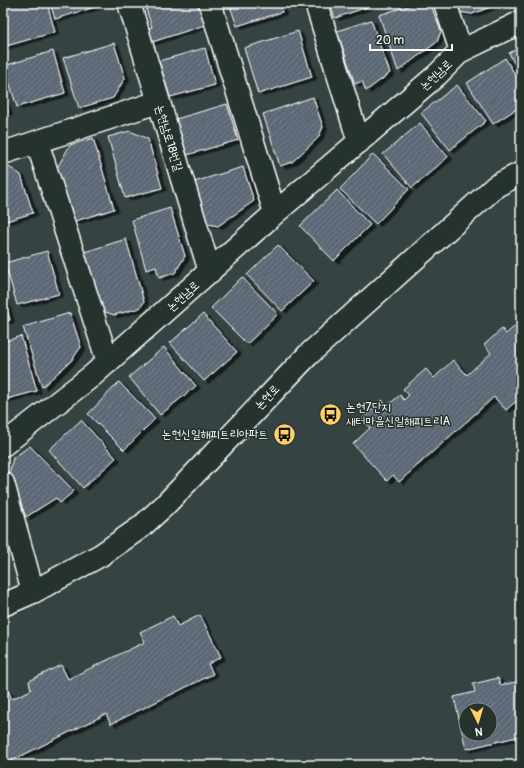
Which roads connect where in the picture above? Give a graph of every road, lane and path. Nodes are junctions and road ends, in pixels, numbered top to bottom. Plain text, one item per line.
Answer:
1 (128, 3) edge
2 (210, 3) edge
3 (316, 3) edge
4 (445, 3) edge
5 (521, 22) edge
6 (460, 51) junction
7 (158, 102) junction
8 (36, 142) junction
9 (359, 142) junction
10 (3, 153) edge
11 (521, 173) edge
12 (275, 213) junction
13 (210, 272) junction
14 (108, 362) junction
15 (3, 446) edge
16 (3, 483) edge
17 (33, 592) junction
18 (3, 605) edge

1 - 7 street, 논현남로18번길
2 - 12 street
3 - 9 street
4 - 6 street
5 - 6 street, 논현남로
6 - 9 street, 논현남로
7 - 8 street
7 - 13 street, 논현남로18번길
8 - 10 street
8 - 14 street
9 - 12 street, 논현남로
11 - 17 street, 논현로
12 - 13 street, 논현남로
13 - 14 street, 논현남로
14 - 15 street, 논현남로
16 - 17 street
17 - 18 street, 논현로

